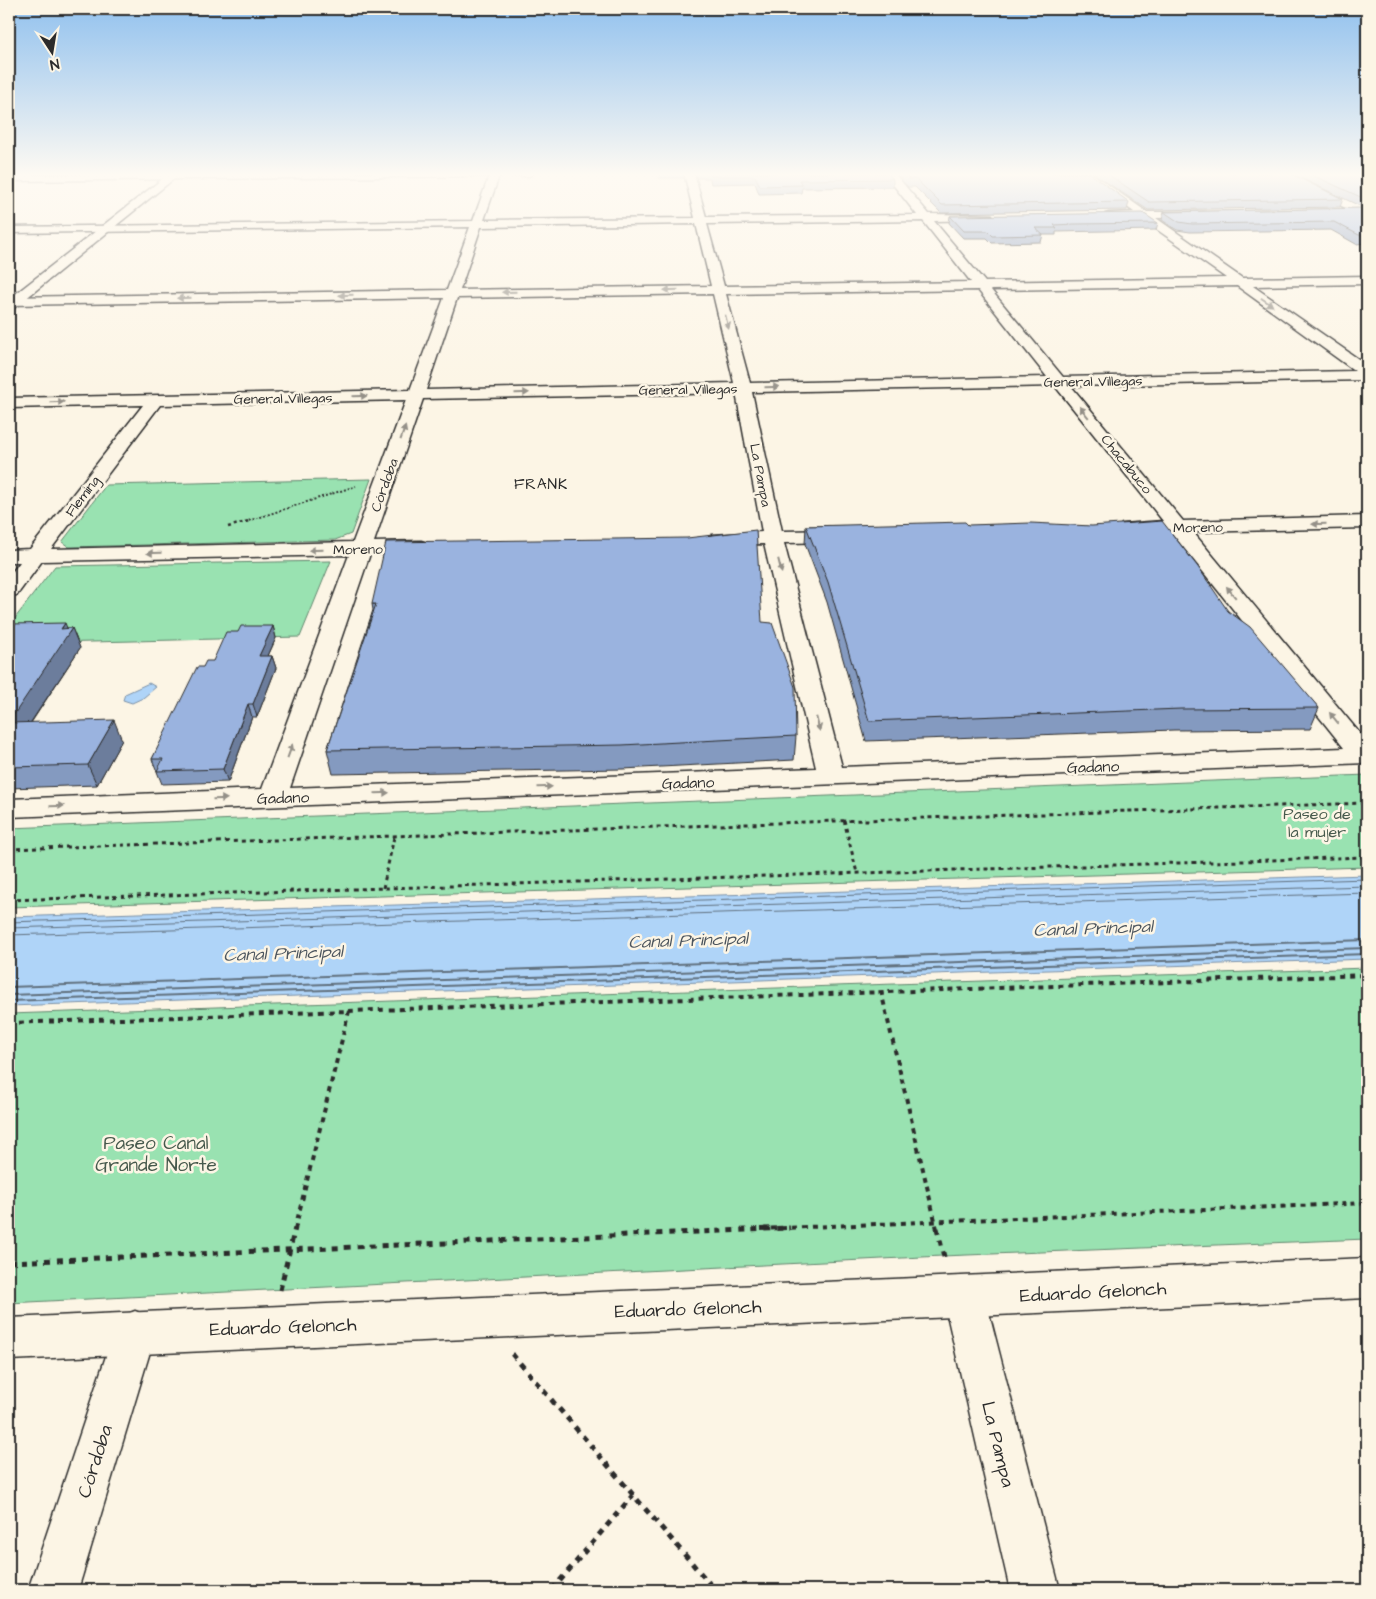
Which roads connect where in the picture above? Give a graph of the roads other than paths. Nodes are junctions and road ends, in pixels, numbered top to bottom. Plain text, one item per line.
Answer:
1 (82, 248) edge
2 (468, 248) edge
3 (708, 248) edge
4 (950, 248) edge
5 (1190, 248) edge
6 (1367, 280) edge
7 (1238, 282) junction
8 (980, 285) junction
9 (718, 289) junction
10 (451, 293) junction
11 (11, 302) edge
12 (1367, 374) edge
13 (1060, 382) junction
14 (743, 388) junction
15 (416, 395) junction
16 (155, 400) junction
17 (9, 403) edge
18 (1367, 522) edge
19 (1178, 527) junction
20 (1108, 529) edge
21 (862, 536) edge
22 (773, 538) junction
23 (705, 540) edge
24 (440, 546) edge
25 (361, 548) junction
26 (9, 556) edge
27 (36, 556) junction
28 (9, 590) edge
29 (1366, 755) edge
30 (831, 777) junction
31 (274, 797) junction
32 (9, 808) edge
33 (1367, 1278) edge
34 (964, 1297) junction
35 (135, 1332) junction
36 (9, 1339) edge
37 (53, 1590) edge
38 (1035, 1590) edge

1 - 11 street
2 - 10 street, Córdoba
3 - 9 street, La Pampa
4 - 8 street, Chacabuco
5 - 7 street
6 - 7 street
7 - 8 street
7 -> 12 street
8 - 9 street
8 - 13 street, Chacabuco
9 -> 10 street
9 -> 14 street, La Pampa
10 -> 11 street
10 - 15 street, Córdoba
12 - 13 street, General Villegas
14 -> 13 street, General Villegas
19 -> 13 street, Chacabuco
15 -> 14 street, General Villegas
14 - 22 street, La Pampa
16 -> 15 street, General Villegas
25 -> 15 street, Córdoba
17 -> 16 street, General Villegas
16 - 27 street, Fleming
18 -> 19 street, Moreno
19 - 20 street, Moreno
29 -> 19 street, Chacabuco
21 - 22 street
22 - 23 street
22 -> 30 street, La Pampa
24 - 25 street, Moreno
25 -> 27 street, Moreno
31 -> 25 street, Córdoba
26 - 27 street, Moreno
27 - 28 street, Fleming
29 - 30 street, Gadano
31 -> 30 street, Gadano
32 -> 31 street, Gadano
33 - 34 street, Eduardo Gelonch
34 - 35 street, Eduardo Gelonch
34 - 38 street, La Pampa
35 - 36 street, Eduardo Gelonch
35 - 37 street, Córdoba

